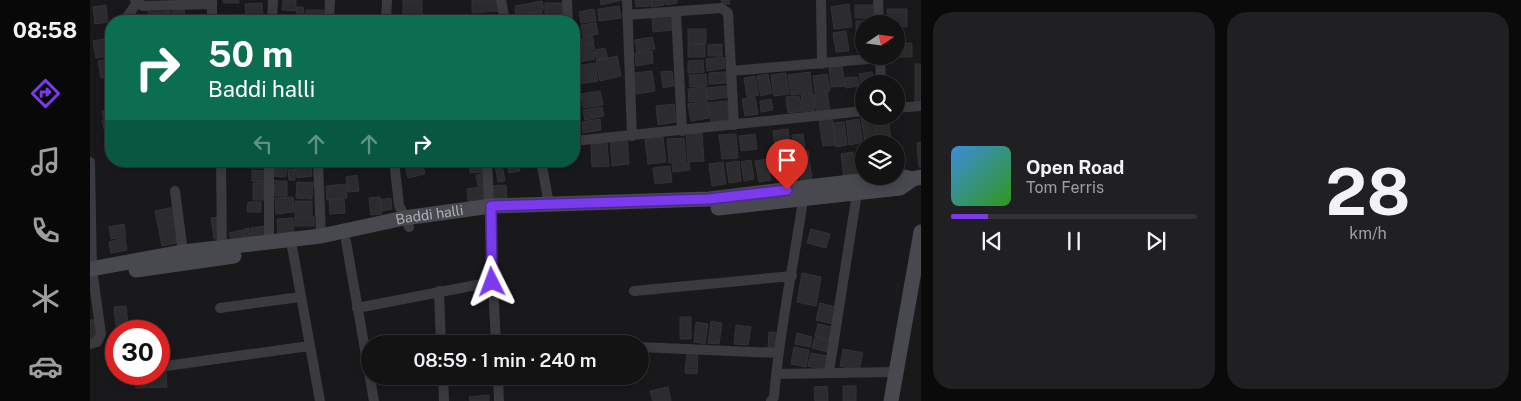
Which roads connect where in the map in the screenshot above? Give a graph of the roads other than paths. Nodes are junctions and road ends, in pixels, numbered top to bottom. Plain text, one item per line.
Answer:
1 (273, 0) edge
2 (330, 0) edge
3 (387, 0) edge
4 (501, 0) edge
5 (567, 0) edge
6 (627, 0) edge
7 (821, 0) edge
8 (878, 0) edge
9 (136, 1) edge
10 (212, 2) edge
11 (676, 12) junction
12 (128, 15) edge
13 (212, 15) edge
14 (272, 15) edge
15 (329, 15) edge
16 (386, 15) edge
17 (504, 15) edge
18 (568, 15) edge
19 (627, 15) junction
20 (879, 15) edge
21 (855, 60) edge
22 (822, 64) junction
23 (731, 71) junction
24 (921, 106) edge
25 (905, 107) edge
26 (855, 112) edge
27 (734, 125) junction
28 (682, 131) junction
29 (632, 136) junction
30 (580, 141) edge
31 (90, 162) edge
32 (222, 167) edge
33 (269, 167) edge
34 (318, 167) edge
35 (395, 167) edge
36 (488, 167) edge
37 (542, 167) edge
38 (917, 178) edge
39 (175, 191) dead end
40 (857, 193) junction
41 (803, 199) junction
42 (91, 202) edge
43 (549, 204) junction
44 (491, 210) junction
45 (406, 223) junction
46 (921, 232) edge
47 (321, 236) junction
48 (346, 241) junction
49 (269, 243) junction
50 (291, 245) junction
51 (222, 248) junction
52 (183, 252) junction
53 (91, 273) edge
54 (792, 276) junction
55 (492, 282) junction
56 (439, 291) junction
57 (634, 291) dead end
58 (300, 297) junction
59 (220, 308) dead end
60 (357, 308) junction
61 (441, 335) edge
62 (495, 335) edge
63 (90, 344) edge
64 (309, 346) junction
65 (649, 347) edge
66 (778, 353) junction
67 (170, 365) edge
68 (829, 372) junction
69 (896, 372) junction
70 (776, 374) junction
71 (443, 385) edge
72 (498, 385) edge
73 (320, 401) edge
74 (374, 401) edge
75 (444, 401) edge
76 (499, 401) edge
77 (771, 401) edge
78 (891, 401) edge

1 - 14 street
2 - 15 street
3 - 16 street
4 - 17 street
5 - 18 street
6 - 19 street
7 - 22 street
8 - 20 street
9 - 10 street
9 - 12 street
10 - 13 street
11 - 19 street
11 - 23 street
11 - 28 street
19 - 29 street
21 - 22 street
22 - 23 street
23 - 27 street
24 - 25 street
26 - 27 street
27 - 28 street
28 - 29 street
29 - 30 street
31 - 42 street
32 - 51 street
33 - 49 street
34 - 47 street
35 - 45 street
36 - 44 street
37 - 43 street
38 - 40 street
38 - 43 street, Baddi halli
39 - 52 street
40 - 41 street
40 - 68 street
41 - 44 street
41 - 54 street
42 - 53 street
43 - 44 street, Baddi halli
44 - 45 street, Baddi halli
44 - 55 street
45 - 47 street, Baddi halli
45 - 48 street
46 - 69 street
47 - 50 street, Baddi halli
48 - 50 street
48 - 60 street
49 - 50 street, Baddi halli
49 - 51 street, Baddi halli
50 - 53 street
50 - 58 street
51 - 52 street, Baddi halli
52 - 53 street, Baddi halli
53 - 63 street
54 - 57 street
54 - 66 street
55 - 56 street
55 - 62 street
56 - 60 street
56 - 61 street
58 - 59 street
58 - 64 street
60 - 74 street
64 - 67 street
64 - 73 street
65 - 66 street
66 - 70 street
68 - 69 street
68 - 70 street
69 - 78 street
70 - 77 street
71 - 75 street
72 - 76 street

